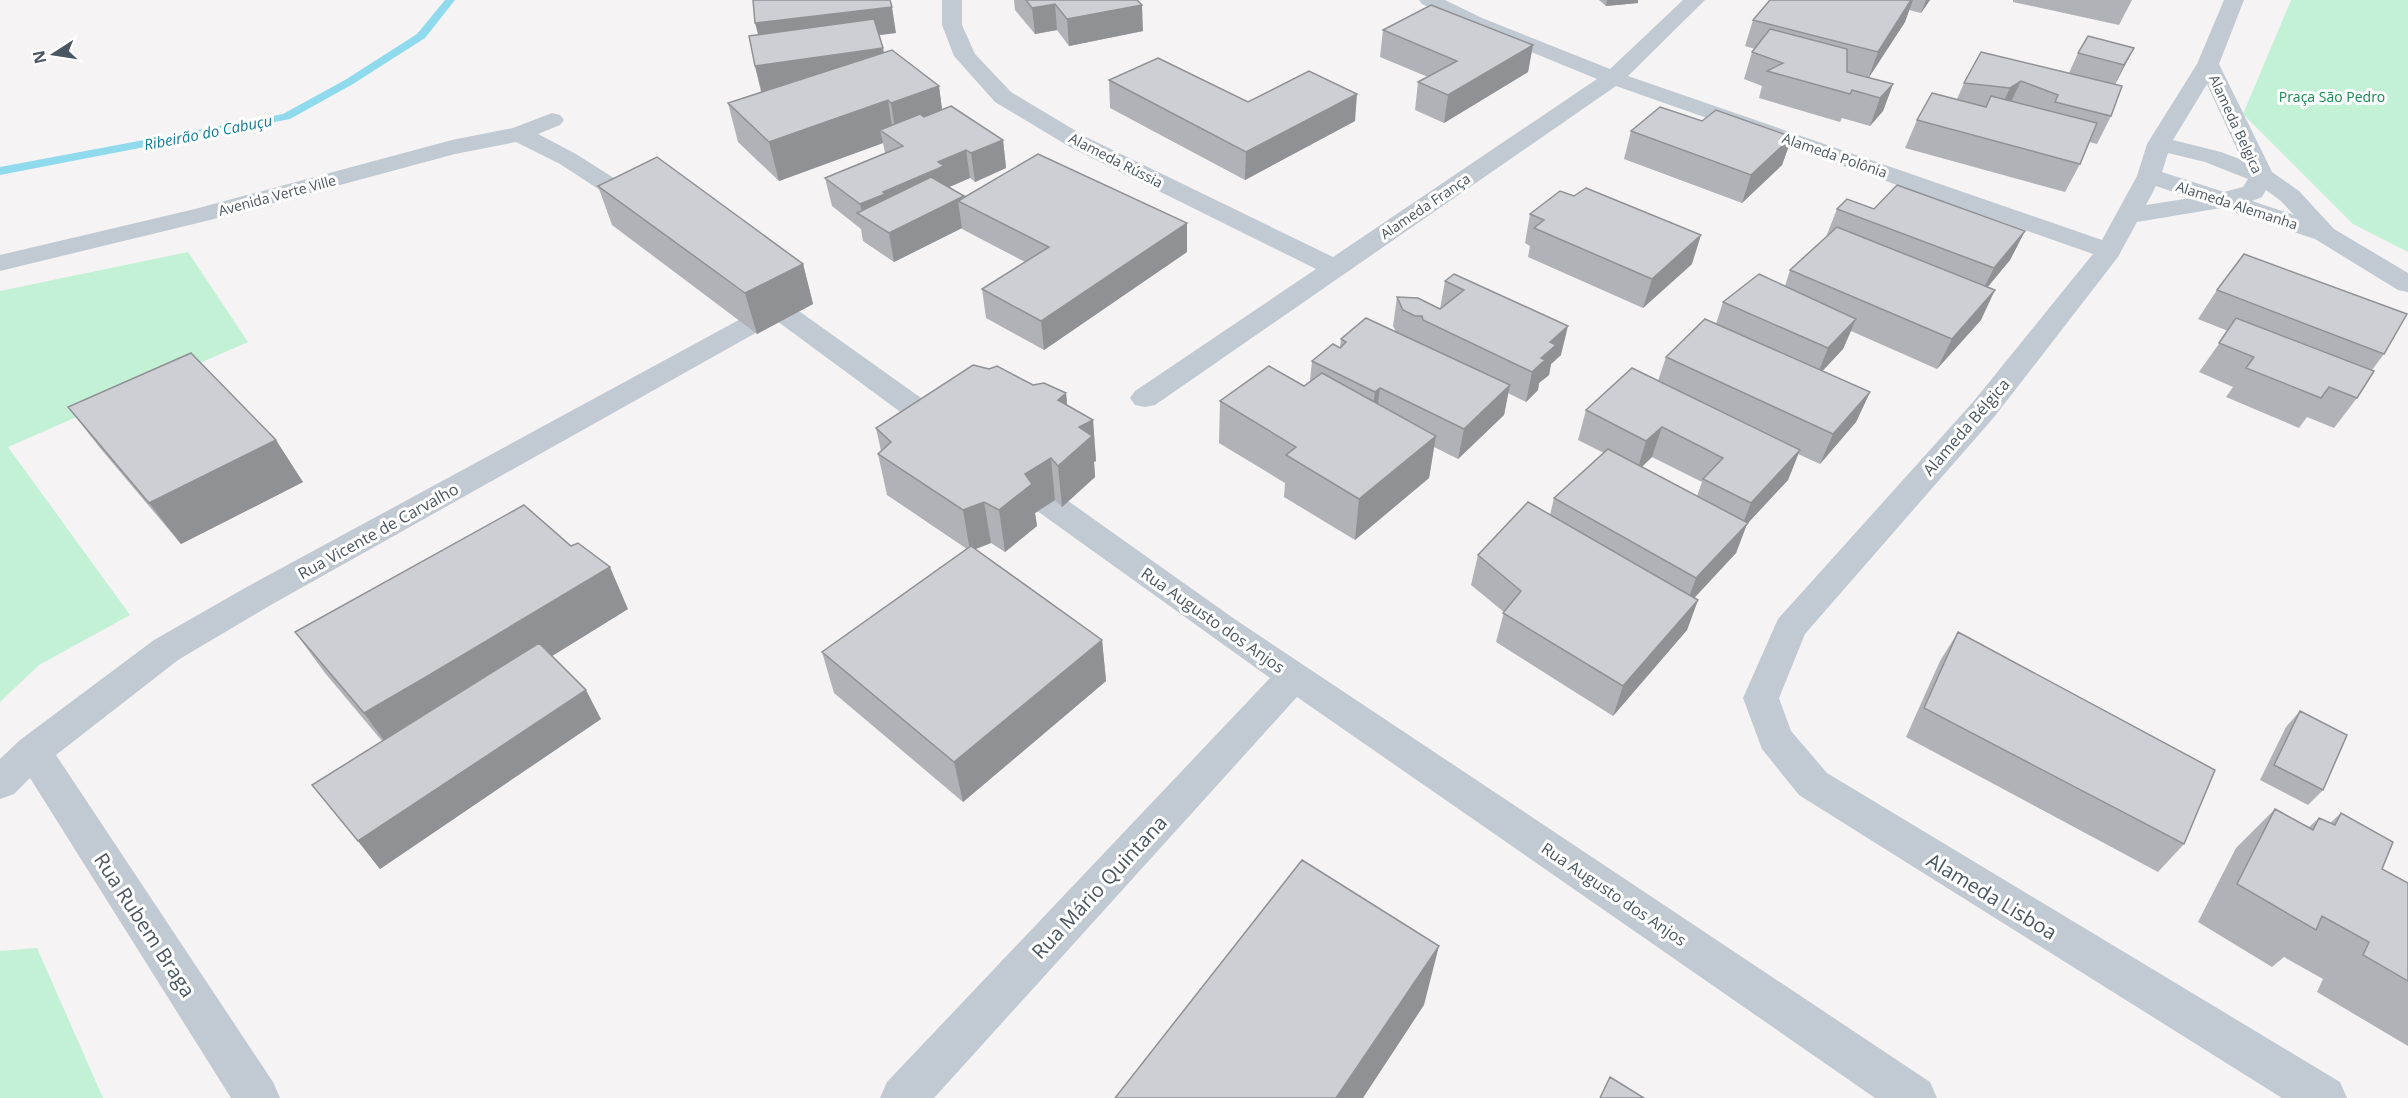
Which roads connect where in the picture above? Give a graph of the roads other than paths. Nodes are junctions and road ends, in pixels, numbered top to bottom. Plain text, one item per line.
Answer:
1 (952, 0) edge
2 (1429, 0) edge
3 (1695, 0) edge
4 (2234, 0) edge
5 (2208, 64) junction
6 (1613, 78) junction
7 (552, 120) dead end
8 (519, 134) junction
9 (2159, 144) junction
10 (2150, 176) junction
11 (2262, 176) junction
12 (2220, 201) junction
13 (2128, 216) junction
14 (670, 227) edge
15 (2325, 234) junction
16 (2109, 252) junction
17 (0, 263) edge
18 (1335, 268) junction
19 (723, 269) edge
20 (2408, 284) edge
21 (777, 310) junction
22 (1145, 398) dead end
23 (1790, 628) joint
24 (1294, 676) junction
25 (33, 751) junction
26 (0, 783) edge
27 (257, 1098) edge
28 (903, 1098) edge
29 (1914, 1098) edge
30 (2324, 1098) edge

1 - 18 street, Alameda Rússia
2 - 6 street, Alameda Polônia
3 - 6 street, Alameda França
4 - 5 street
5 - 9 street, Alameda Belgica
5 - 11 street, Alameda Belgica
6 - 16 street, Alameda Polônia
6 - 18 street, Alameda França
7 - 8 street, Avenida Verte Ville
8 - 14 street
8 - 17 street, Avenida Verte Ville
9 - 10 street, Alameda Belgica
9 - 11 street, Alameda Alemanha
10 - 12 street, Alameda Alemanha
10 - 13 street, Alameda Belgica
11 - 12 street, Alameda Belgica
11 - 15 street, Alameda Alemanha
12 - 13 street, Alameda Belgica
12 - 15 street, Alameda Alemanha
13 - 16 street, Alameda Bélgica
15 - 20 street, Alameda Alemanha
16 - 23 street, Alameda Bélgica
18 - 22 street, Alameda França
19 - 21 street, Rua Augusto dos Anjos
21 - 24 street, Rua Augusto dos Anjos
21 - 25 street, Rua Vicente de Carvalho
23 - 30 street, Alameda Lisboa
24 - 28 street, Rua Mário Quintana
24 - 29 street, Rua Augusto dos Anjos
25 - 26 street, Rua Vicente de Carvalho
25 - 27 street, Rua Rubem Braga

